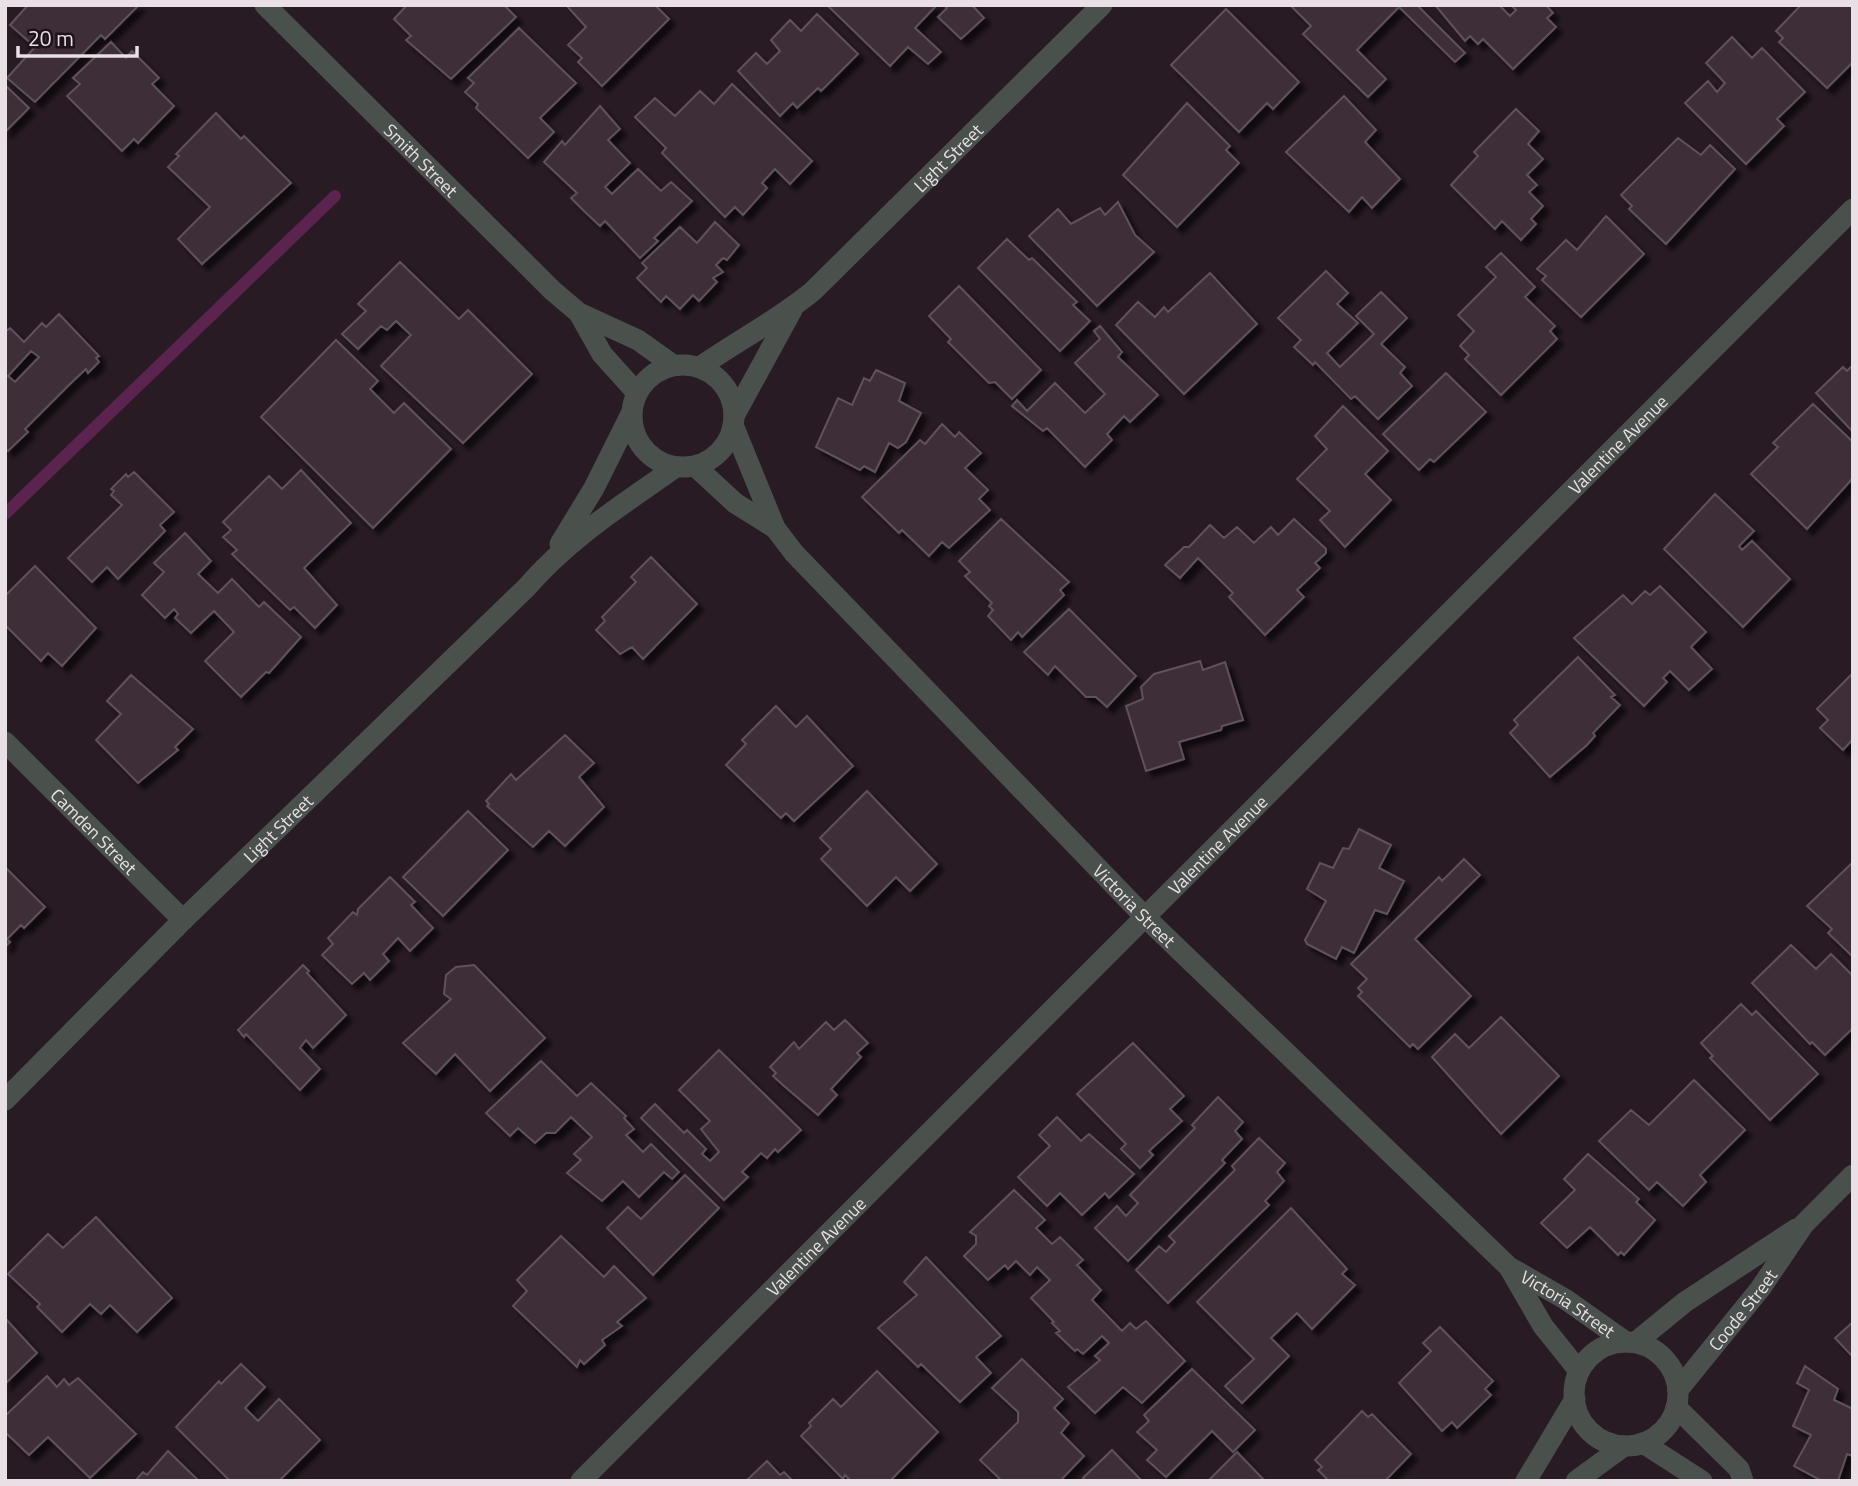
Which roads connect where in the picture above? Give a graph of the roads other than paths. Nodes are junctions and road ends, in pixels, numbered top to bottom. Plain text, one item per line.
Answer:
1 (1102, 5) edge
2 (266, 6) edge
3 (1853, 209) edge
4 (793, 308) junction
5 (579, 313) junction
6 (673, 365) junction
7 (700, 367) junction
8 (637, 393) junction
9 (631, 414) junction
10 (734, 420) junction
11 (685, 467) junction
12 (775, 528) junction
13 (552, 558) junction
14 (5, 742) edge
15 (1144, 916) junction
16 (183, 920) junction
17 (5, 1100) edge
18 (1853, 1175) edge
19 (1804, 1224) junction
20 (1509, 1267) junction
21 (1631, 1342) junction
22 (1579, 1371) junction
23 (1575, 1399) junction
24 (1677, 1399) junction
25 (1633, 1444) junction
26 (581, 1481) edge
27 (1526, 1481) edge
28 (1576, 1481) edge
29 (1702, 1481) edge
30 (1743, 1481) edge

1 - 4 street, Light Street
2 - 5 street, Smith Street
3 - 15 street, Valentine Avenue
4 - 7 street, Light Street
4 - 10 street, Light Street
5 - 6 street, Smith Street
5 - 8 street, Smith Street
6 - 7 street
6 - 8 street
7 - 10 street
8 - 9 street
9 - 11 street
9 - 13 street, Light Street
10 - 11 street
10 - 12 street, Victoria Street
11 - 12 street, Victoria Street
11 - 13 street, Light Street
12 - 15 street, Victoria Street
13 - 16 street, Light Street
14 - 16 street, Camden Street
15 - 20 street, Victoria Street
15 - 26 street, Valentine Avenue
16 - 17 street, Light Street
18 - 19 street, Coode Street
19 - 21 street, Coode Street
19 - 24 street, Coode Street
20 - 21 street, Victoria Street
20 - 22 street, Victoria Street
21 - 22 street
21 - 24 street
22 - 23 street
23 - 25 street
23 - 27 street
24 - 25 street
24 - 30 street
25 - 28 street
25 - 29 street

